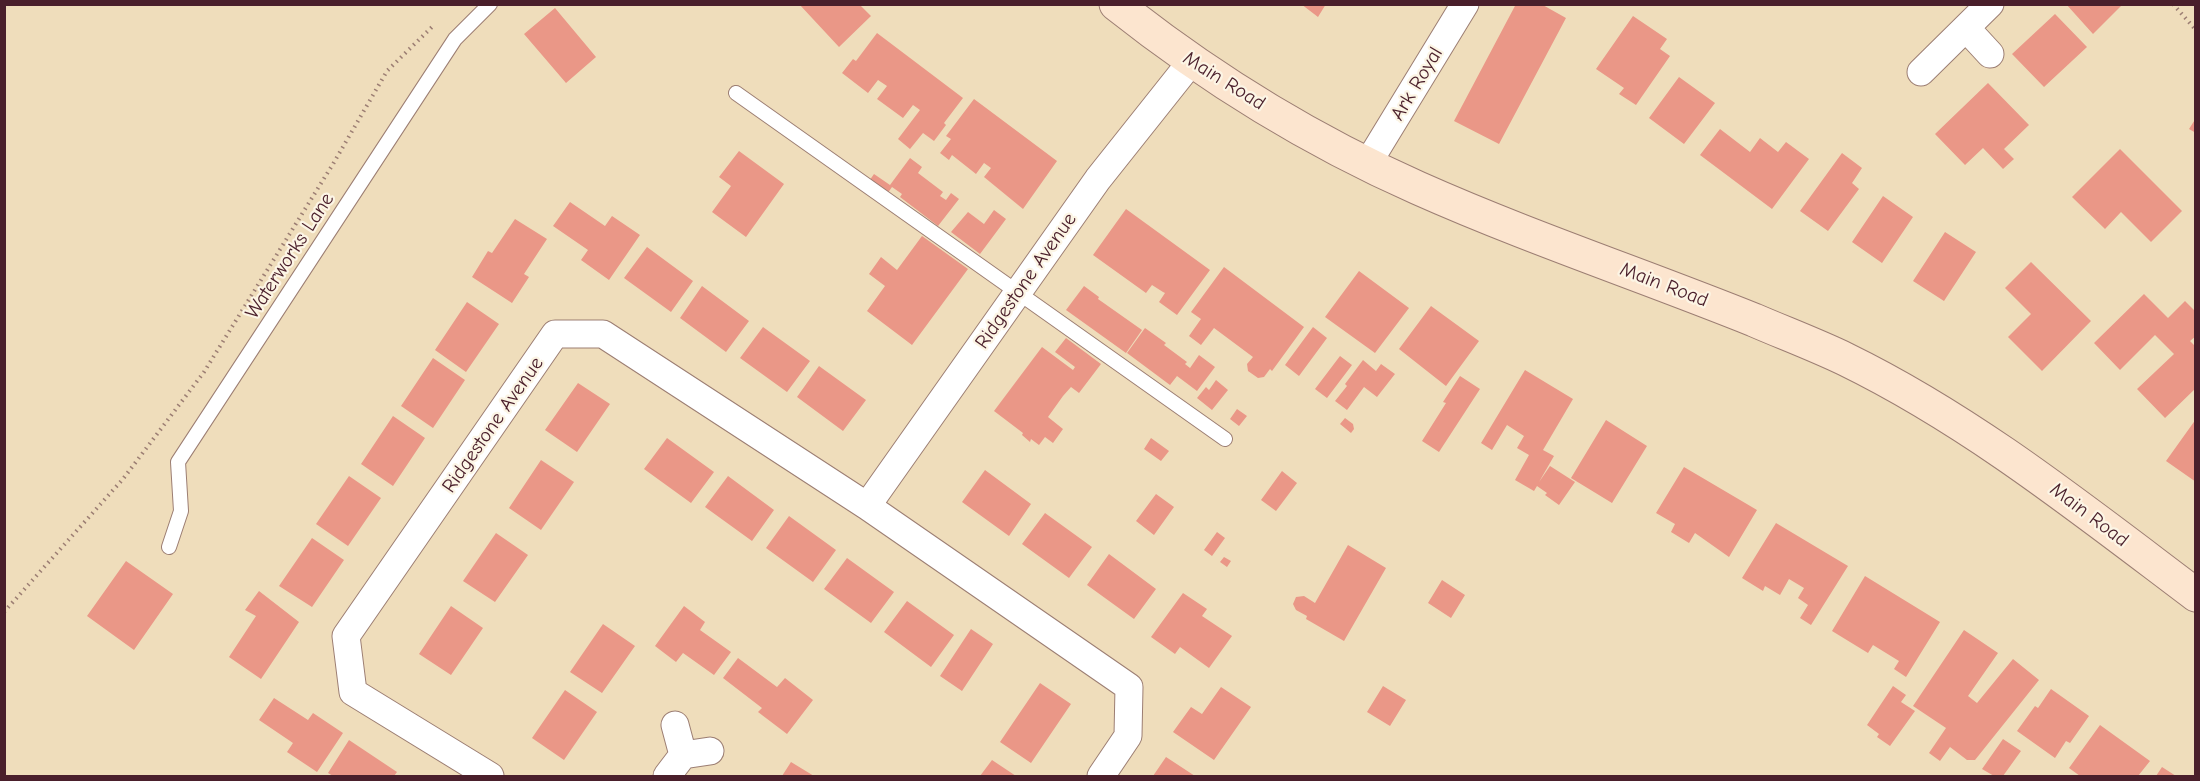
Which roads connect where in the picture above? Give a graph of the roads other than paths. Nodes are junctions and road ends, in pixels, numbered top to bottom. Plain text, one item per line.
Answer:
1 (490, 4) edge
2 (1116, 4) edge
3 (1465, 4) edge
4 (1990, 4) edge
5 (1966, 28) junction
6 (1990, 54) dead end
7 (1191, 62) junction
8 (1921, 72) dead end
9 (736, 93) dead end
10 (1368, 163) junction
11 (1018, 292) junction
12 (1225, 439) dead end
13 (867, 506) junction
14 (169, 547) dead end
15 (2196, 595) edge
16 (675, 725) dead end
17 (710, 751) dead end
18 (675, 766) edge
19 (490, 777) edge
20 (1101, 777) edge

1 - 14 lane, Waterworks Lane
2 - 7 main road, Main Road
3 - 10 street, Ark Royal
4 - 5 street
5 - 6 street
5 - 8 street
7 - 10 main road, Main Road
7 - 11 street, Ridgestone Avenue
9 - 11 lane
10 - 15 main road, Main Road
11 - 12 lane
11 - 13 street, Ridgestone Avenue
13 - 19 street, Ridgestone Avenue
13 - 20 street, Ridgestone Avenue
16 - 18 street
17 - 18 street

